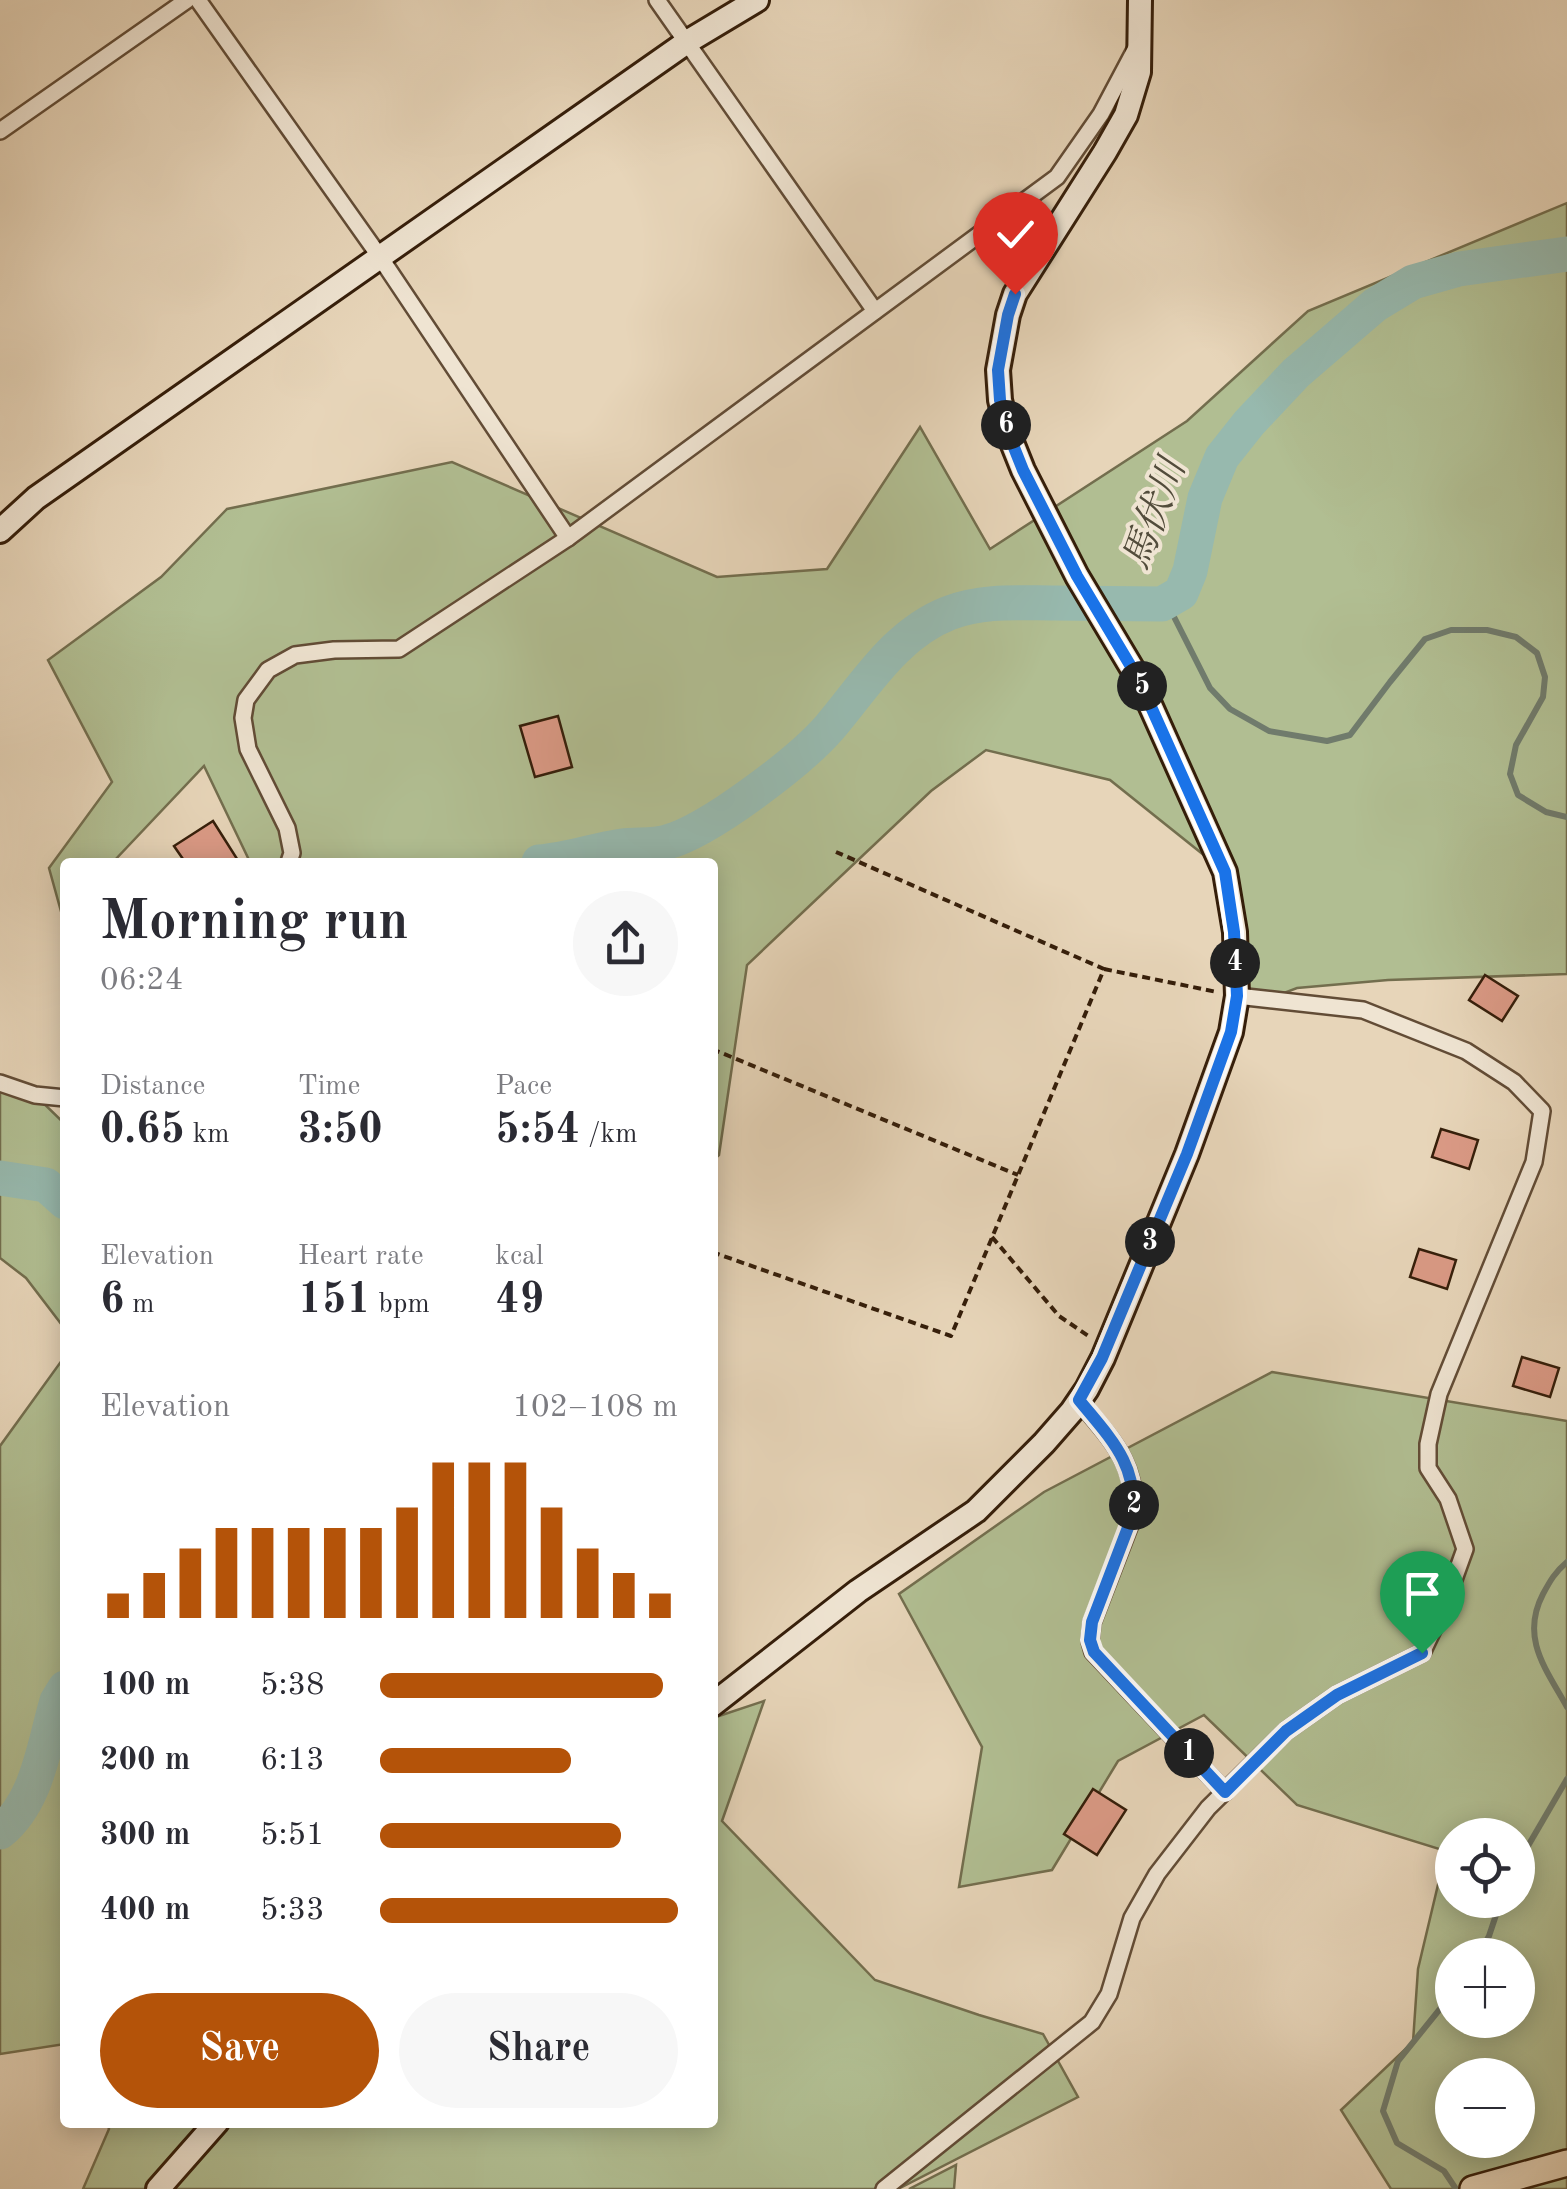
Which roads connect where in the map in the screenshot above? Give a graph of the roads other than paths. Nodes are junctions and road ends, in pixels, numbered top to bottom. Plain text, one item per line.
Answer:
1 (187, 0) edge
2 (198, 0) edge
3 (657, 0) edge
4 (756, 0) edge
5 (1140, 0) edge
6 (1141, 40) junction
7 (687, 42) junction
8 (0, 132) edge
9 (380, 257) junction
10 (875, 311) junction
11 (0, 531) edge
12 (568, 538) junction
13 (290, 858) edge
14 (1237, 996) junction
15 (0, 1083) edge
16 (60, 1098) edge
17 (1079, 1400) junction
18 (718, 1700) edge
19 (1225, 1792) junction
20 (212, 2128) edge
21 (1567, 2162) edge
22 (1475, 2188) edge
23 (158, 2189) edge
24 (884, 2189) edge

1 - 8 street
2 - 9 street
3 - 7 street
4 - 7 street
5 - 6 street
6 - 10 street
6 - 14 street
7 - 9 street
7 - 10 street
9 - 11 street
9 - 12 street
10 - 12 street
12 - 13 street
14 - 17 street
14 - 19 street
15 - 16 street
17 - 18 street
17 - 19 street
19 - 24 street
20 - 23 street
21 - 22 main road

